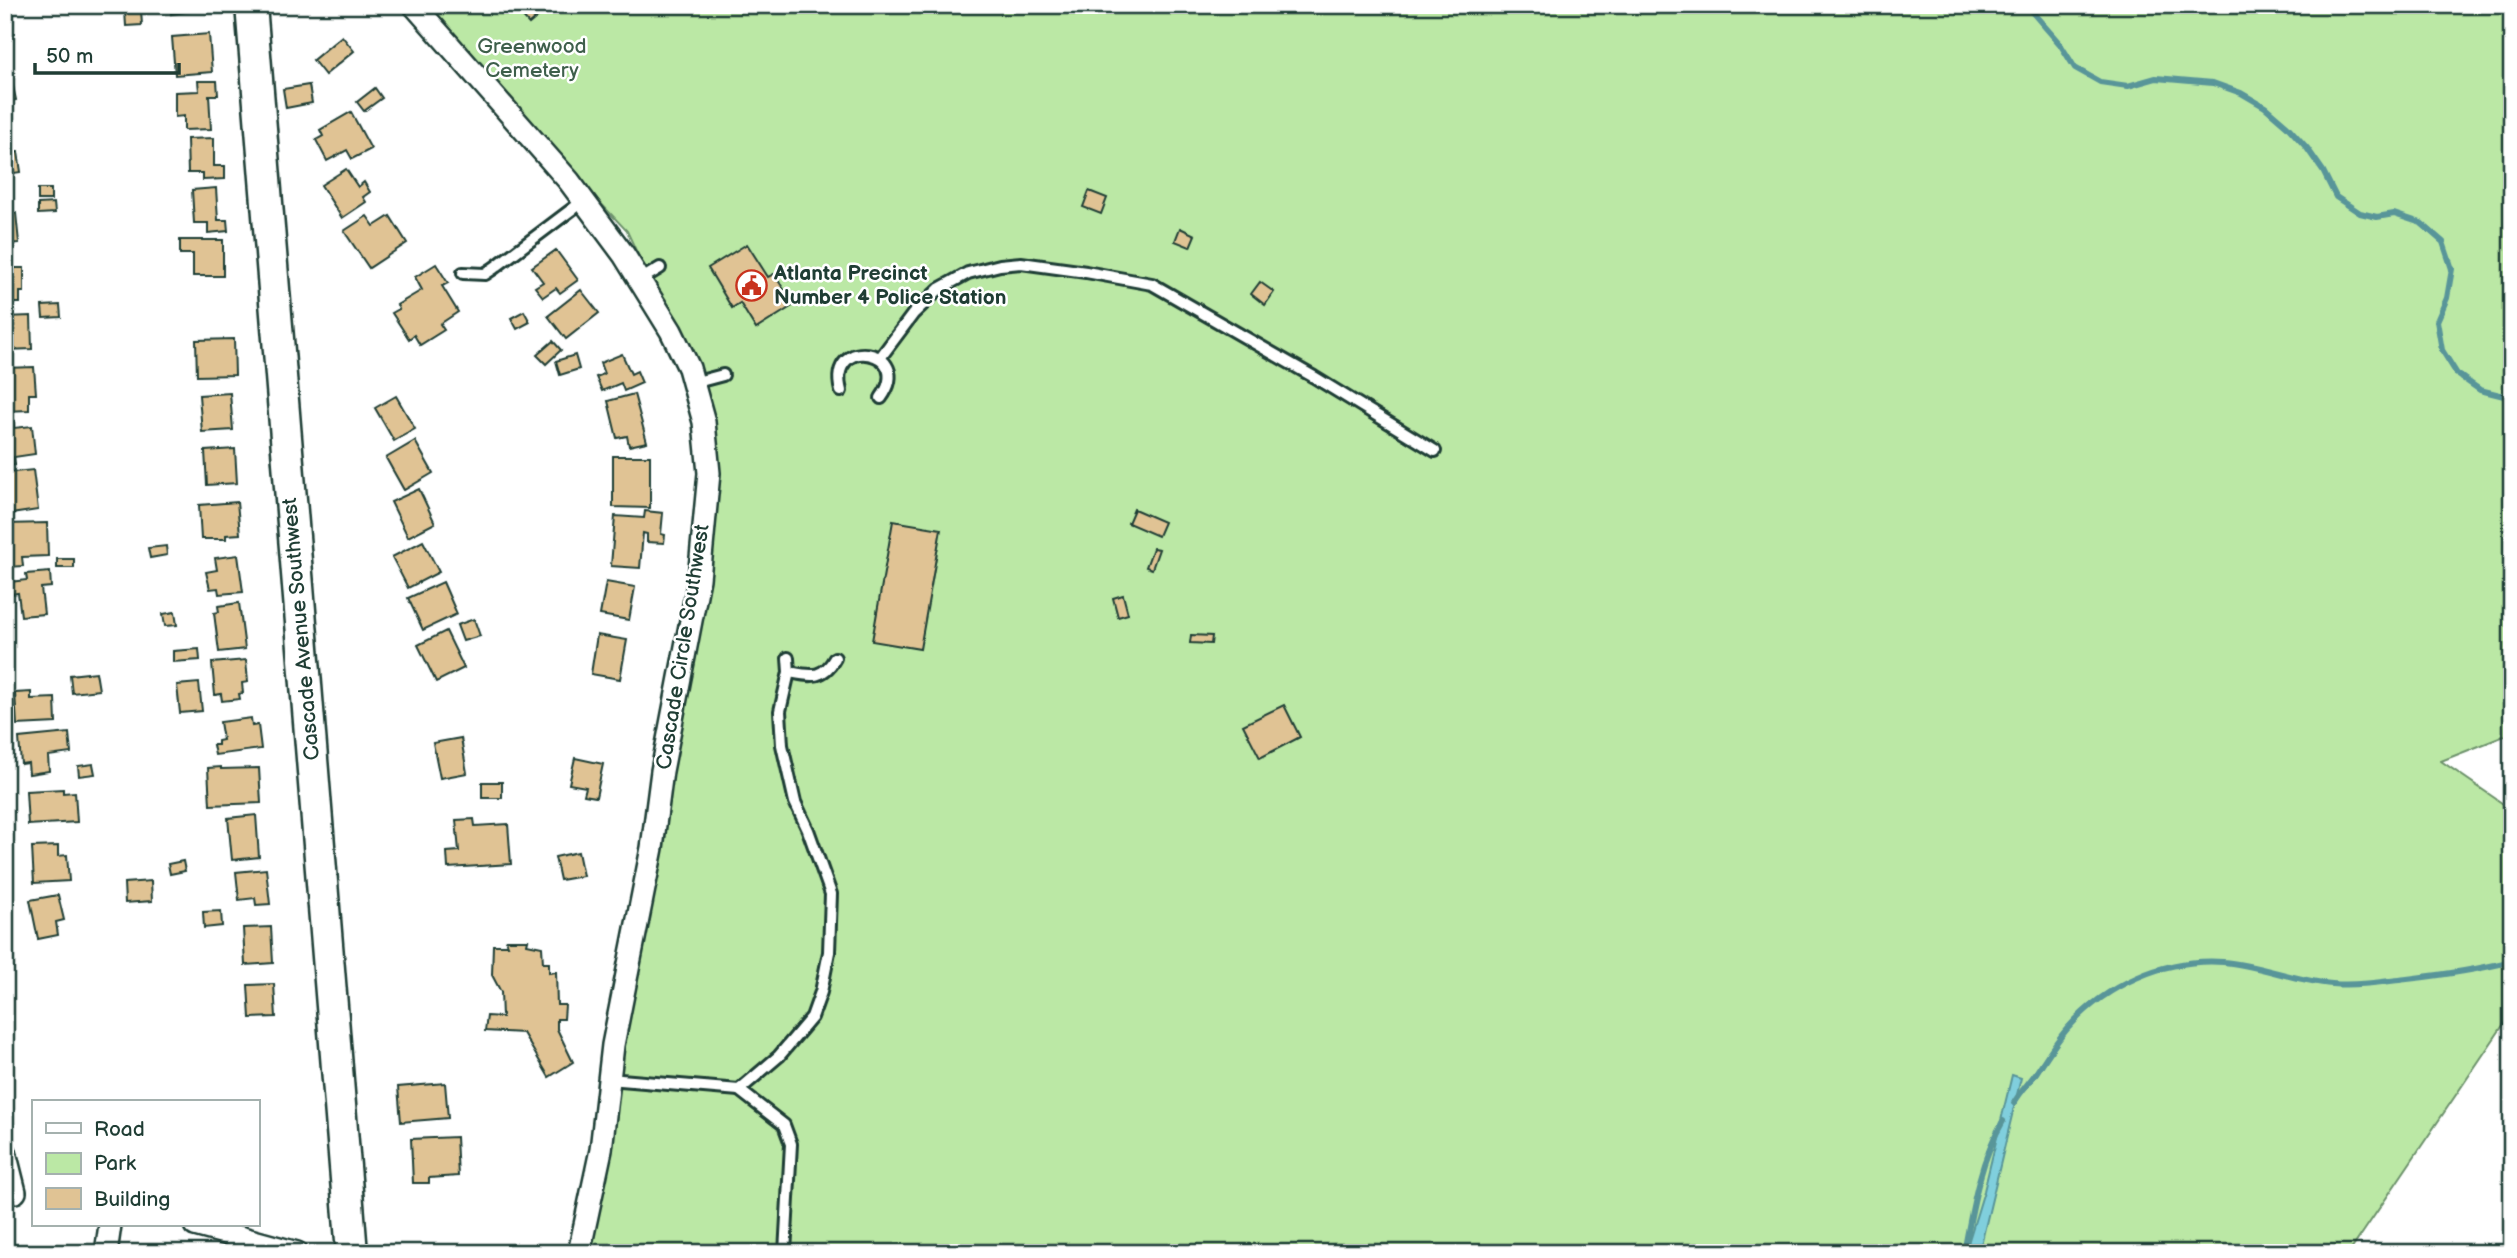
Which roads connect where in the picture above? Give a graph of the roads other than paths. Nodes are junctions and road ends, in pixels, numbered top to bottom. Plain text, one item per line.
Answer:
1 (414, 5) edge
2 (252, 6) edge
3 (583, 201) junction
4 (660, 268) dead end
5 (463, 273) dead end
6 (639, 280) junction
7 (880, 358) junction
8 (723, 375) dead end
9 (693, 383) junction
10 (841, 391) dead end
11 (881, 398) dead end
12 (1435, 451) dead end
13 (788, 658) dead end
14 (835, 658) dead end
15 (789, 672) junction
16 (609, 1079) junction
17 (739, 1090) junction
18 (5, 1152) edge
19 (18, 1193) edge
20 (110, 1226) edge
21 (199, 1226) edge
22 (106, 1253) edge
23 (295, 1253) edge
24 (352, 1253) edge
25 (579, 1253) edge
26 (785, 1253) edge

1 - 3 street, Cascade Circle Southwest
2 - 24 main road, Cascade Avenue Southwest
3 - 5 lane
3 - 6 street, Cascade Circle Southwest
4 - 6 lane
6 - 9 street, Cascade Circle Southwest
7 - 10 lane
7 - 11 lane
7 - 12 lane
8 - 9 lane
9 - 16 street, Cascade Circle Southwest
13 - 15 lane
14 - 15 lane
15 - 17 lane
16 - 17 lane
16 - 25 street, Cascade Circle Southwest
17 - 26 lane
18 - 19 street
20 - 22 street
21 - 23 street

